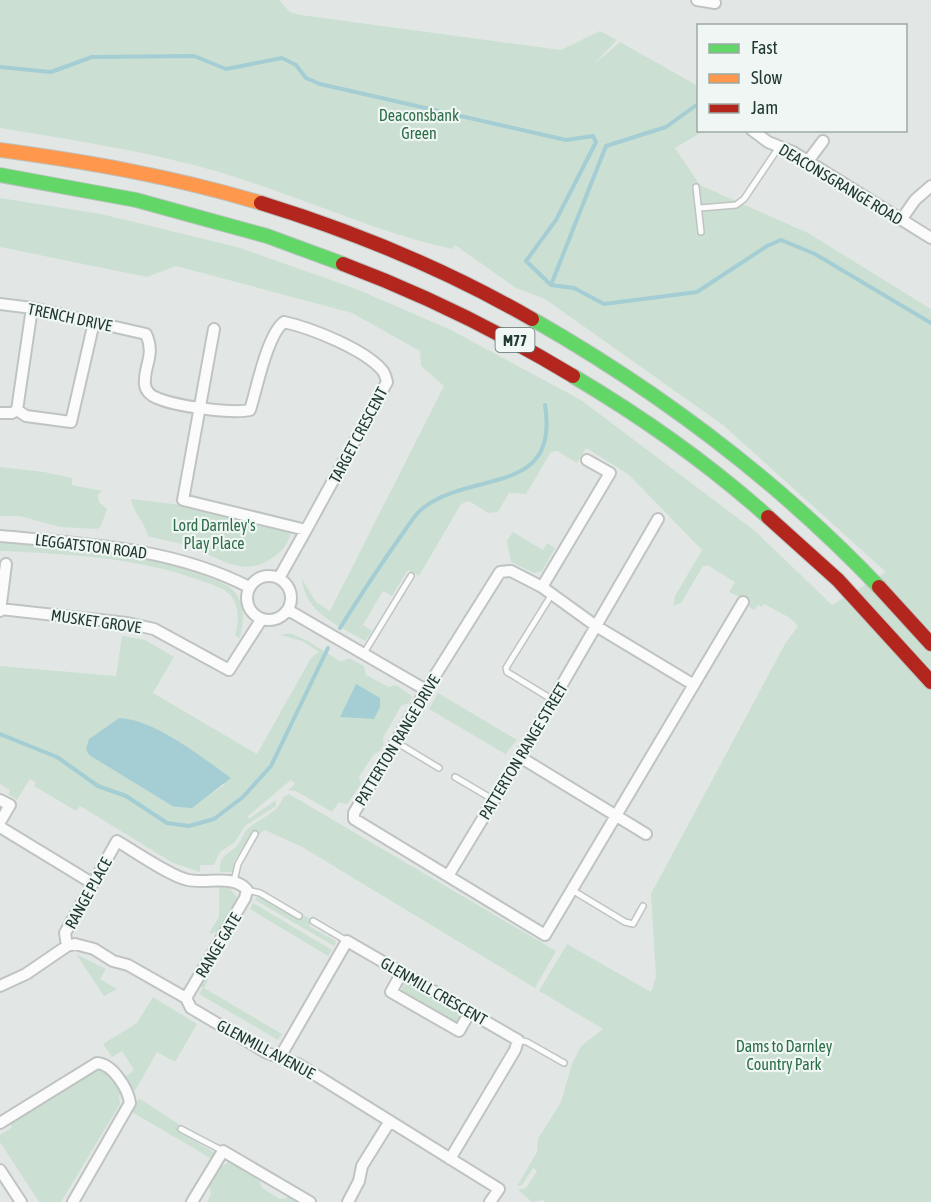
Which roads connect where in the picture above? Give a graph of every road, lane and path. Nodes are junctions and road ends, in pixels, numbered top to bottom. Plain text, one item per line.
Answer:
1 (692, 0) edge
2 (697, 0) edge
3 (715, 3) dead end
4 (755, 132) edge
5 (823, 141) dead end
6 (780, 147) junction
7 (0, 149) edge
8 (808, 161) junction
9 (1, 175) edge
10 (931, 186) edge
11 (696, 187) dead end
12 (700, 208) junction
13 (901, 220) junction
14 (701, 232) dead end
15 (931, 238) edge
16 (0, 304) edge
17 (32, 308) junction
18 (94, 322) junction
19 (214, 329) dead end
20 (201, 407) junction
21 (17, 410) junction
22 (0, 413) edge
23 (587, 460) dead end
24 (658, 519) dead end
25 (306, 530) junction
26 (0, 536) edge
27 (6, 564) dead end
28 (411, 576) dead end
29 (279, 578) junction
30 (249, 587) junction
31 (542, 587) junction
32 (552, 594) junction
33 (743, 602) dead end
34 (0, 610) edge
35 (288, 610) junction
36 (261, 620) junction
37 (596, 626) junction
38 (931, 644) edge
39 (363, 655) junction
40 (931, 682) edge
41 (694, 685) junction
42 (426, 690) junction
43 (554, 701) junction
44 (395, 742) junction
45 (520, 757) junction
46 (439, 768) dead end
47 (455, 777) dead end
48 (0, 800) edge
49 (494, 800) junction
50 (617, 816) junction
51 (0, 822) edge
52 (0, 827) edge
53 (255, 834) dead end
54 (646, 834) dead end
55 (448, 876) junction
56 (234, 881) junction
57 (92, 883) junction
58 (247, 890) junction
59 (572, 890) junction
60 (643, 906) dead end
61 (299, 916) dead end
62 (313, 921) dead end
63 (347, 941) junction
64 (67, 946) junction
65 (402, 972) junction
66 (0, 986) edge
67 (186, 998) junction
68 (470, 1012) junction
69 (518, 1041) junction
70 (280, 1057) junction
71 (564, 1063) dead end
72 (390, 1120) junction
73 (0, 1123) edge
74 (181, 1129) dead end
75 (223, 1151) junction
76 (450, 1159) junction
77 (0, 1170) edge
78 (21, 1202) edge
79 (73, 1202) edge
80 (192, 1202) edge
81 (310, 1202) edge
82 (348, 1202) edge
83 (490, 1202) edge

1 - 2 street
2 - 3 street
4 - 6 street, DEACONSGRANGE ROAD
5 - 8 street
6 - 8 street, DEACONSGRANGE ROAD
6 - 12 lane
7 - 38 highway, M77
8 - 13 street, DEACONSGRANGE ROAD
9 - 40 highway, M77
10 - 13 street
11 - 12 lane
12 - 14 lane
13 - 15 street, DEACONSGRANGE ROAD
16 - 17 street, TRENCH DRIVE
17 - 18 street, TRENCH DRIVE
17 - 21 street
18 - 20 street, TRENCH DRIVE
18 - 21 street
19 - 20 street
20 - 25 street
20 - 25 street, TARGET CRESCENT
21 - 22 street
23 - 31 street
24 - 37 street, PATTERTON RANGE STREET
25 - 29 street
26 - 30 street, LEGGATSTON ROAD
27 - 34 street, MUSKET GROVE
28 - 39 lane
29 - 30 street
29 - 35 street
30 - 36 street
31 - 32 street, PATTERTON RANGE DRIVE
31 - 42 street, PATTERTON RANGE DRIVE
32 - 37 street, PATTERTON RANGE DRIVE
32 - 43 lane
33 - 41 street, PATTERTON RANGE DRIVE
34 - 36 street, MUSKET GROVE
35 - 36 street
35 - 39 street
37 - 41 street, PATTERTON RANGE DRIVE
37 - 43 street, PATTERTON RANGE STREET
39 - 42 street
41 - 50 street, PATTERTON RANGE DRIVE
42 - 44 street, PATTERTON RANGE DRIVE
43 - 45 street, PATTERTON RANGE STREET
44 - 46 lane
44 - 55 street, PATTERTON RANGE DRIVE
45 - 49 street, PATTERTON RANGE STREET
45 - 50 street
47 - 49 lane
48 - 51 street
49 - 55 street, PATTERTON RANGE STREET
50 - 54 street
50 - 59 street, PATTERTON RANGE DRIVE
52 - 57 street
53 - 56 lane
55 - 59 street, PATTERTON RANGE DRIVE
56 - 57 street, RANGE PLACE
56 - 58 street
57 - 64 street, RANGE PLACE
58 - 61 lane
58 - 67 street, RANGE GATE
59 - 60 lane
62 - 63 lane
63 - 65 street, GLENMILL CRESCENT
63 - 70 street
64 - 66 street
64 - 67 street, GLENMILL AVENUE
65 - 68 street, GLENMILL CRESCENT
65 - 68 street
67 - 70 street, GLENMILL AVENUE
68 - 69 street, GLENMILL CRESCENT
69 - 71 lane
69 - 76 street
70 - 72 street, GLENMILL AVENUE
72 - 76 street, GLENMILL AVENUE
72 - 82 street
73 - 79 street
74 - 75 lane
75 - 80 street
75 - 81 street
76 - 83 street, GLENMILL AVENUE
77 - 78 street

